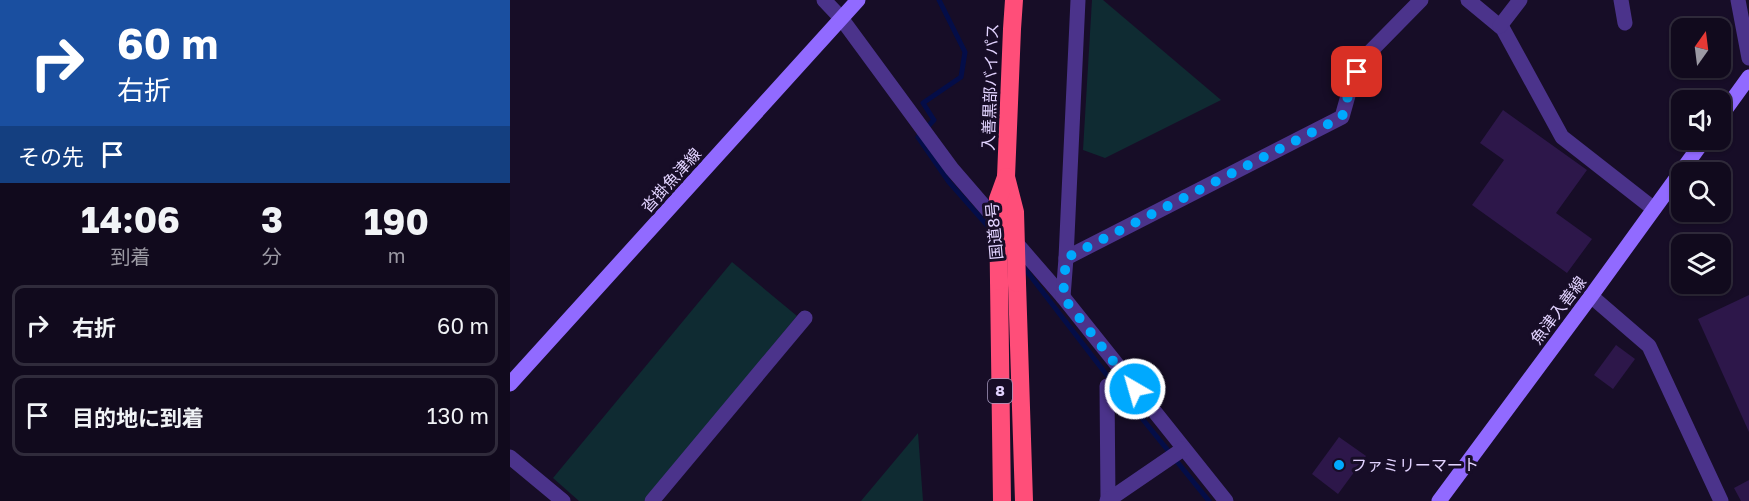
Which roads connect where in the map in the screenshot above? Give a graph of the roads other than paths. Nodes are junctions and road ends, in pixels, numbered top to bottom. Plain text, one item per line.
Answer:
1 (824, 0) edge
2 (858, 0) edge
3 (1014, 0) edge
4 (1078, 0) edge
5 (1421, 0) edge
6 (1468, 0) edge
7 (1520, 0) edge
8 (1621, 0) edge
9 (1738, 0) edge
10 (841, 18) junction
11 (1625, 23) dead end
12 (1500, 26) junction
13 (1749, 58) edge
14 (1749, 77) edge
15 (1731, 102) edge
16 (1697, 150) edge
17 (1006, 177) junction
18 (1654, 209) junction
19 (1066, 258) junction
20 (1591, 296) junction
21 (1063, 297) junction
22 (805, 318) dead end
23 (510, 384) edge
24 (1107, 386) dead end
25 (1183, 449) junction
26 (510, 457) edge
27 (563, 501) edge
28 (652, 501) edge
29 (1002, 501) edge
30 (1024, 501) edge
31 (1107, 501) edge
32 (1226, 501) edge
33 (1439, 501) edge
34 (1721, 501) edge

1 - 10 street
2 - 10 main road, 沓掛魚津線
3 - 17 highway, 入善黒部バイパス / 8
4 - 19 street
5 - 19 street
6 - 12 street
7 - 12 street
8 - 11 street
9 - 13 street
10 - 21 street
10 - 23 main road, 沓掛魚津線
12 - 18 street
14 - 15 main road
16 - 18 main road, 魚津入善線
17 - 29 highway, 国道8号 / 8, bridge
17 - 30 highway, 国道8号 / 8, bridge
18 - 20 main road, 魚津入善線
19 - 21 street
20 - 33 main road, 魚津入善線
20 - 34 street
21 - 25 street
22 - 28 street
24 - 31 street
25 - 31 street
25 - 32 street
26 - 27 street

